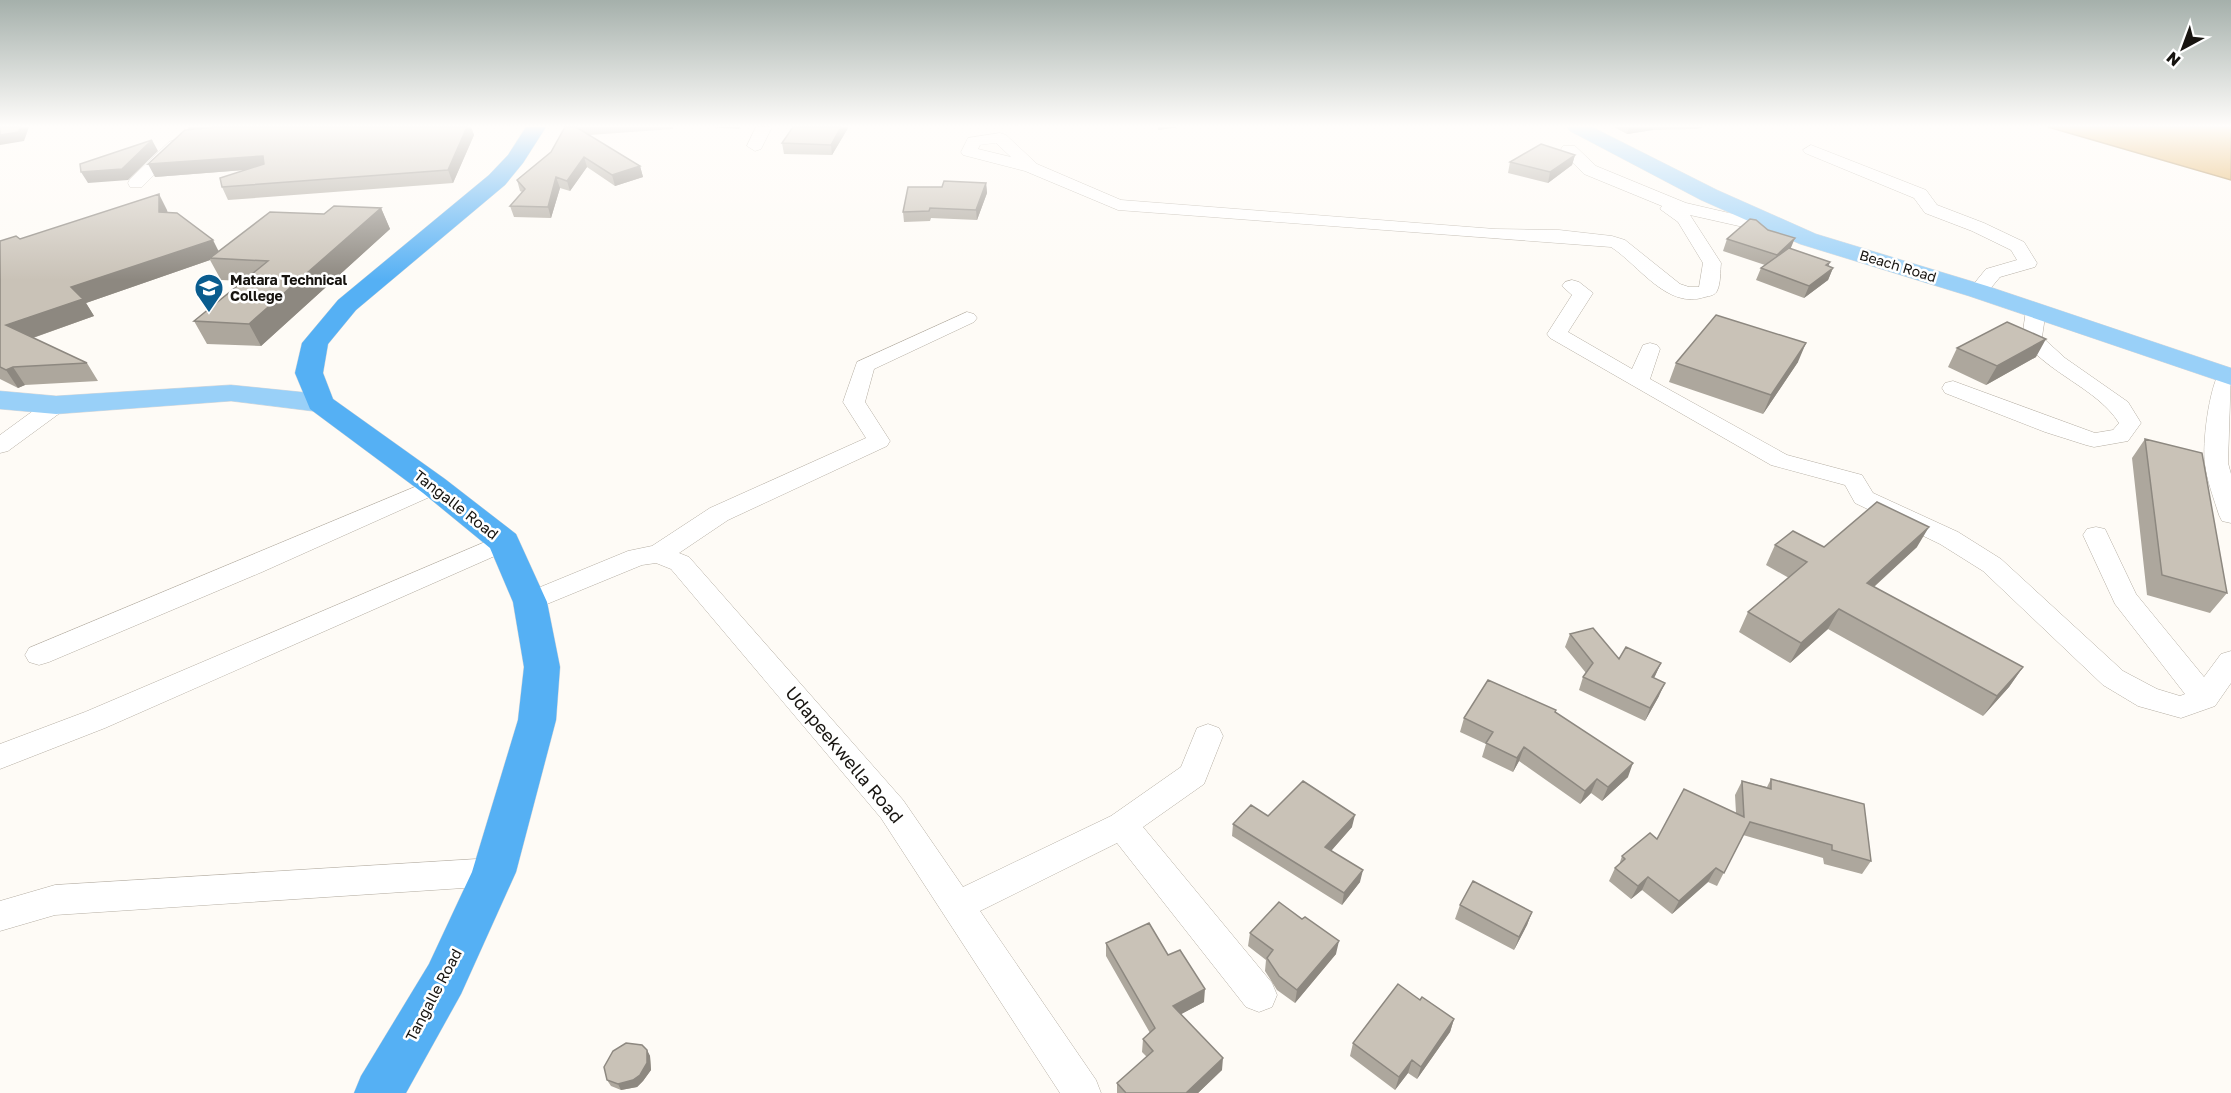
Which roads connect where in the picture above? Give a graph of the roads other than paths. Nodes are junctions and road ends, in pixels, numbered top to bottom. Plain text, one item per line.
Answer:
1 (141, 178) edge
2 (499, 178) edge
3 (1056, 178) edge
4 (1609, 178) edge
5 (1673, 178) edge
6 (1880, 178) edge
7 (136, 183) dead end
8 (1680, 207) junction
9 (1808, 238) junction
10 (1572, 286) dead end
11 (1978, 291) junction
12 (2036, 310) junction
13 (967, 318) dead end
14 (1650, 349) dead end
15 (2230, 376) edge
16 (1638, 381) junction
17 (1953, 388) dead end
18 (0, 400) edge
19 (320, 403) junction
20 (56, 405) junction
21 (0, 446) edge
22 (434, 486) junction
23 (2231, 515) edge
24 (2096, 535) dead end
25 (504, 542) junction
26 (659, 554) junction
27 (530, 602) junction
28 (39, 655) dead end
29 (2231, 661) edge
30 (2205, 698) junction
31 (1208, 736) dead end
32 (0, 757) edge
33 (1122, 825) junction
34 (494, 872) junction
35 (957, 906) junction
36 (0, 916) edge
37 (1259, 994) dead end
38 (379, 1093) edge
39 (1082, 1093) edge

1 - 7 street
2 - 19 highway
3 - 8 street
4 - 8 street
5 - 9 main road, Beach Road
6 - 11 street
8 - 9 street
9 - 11 main road, Beach Road
10 - 16 street
11 - 12 main road, Beach Road
12 - 15 main road, Beach Road
12 - 17 street
13 - 26 street
14 - 16 street
15 - 23 street
16 - 30 street
18 - 20 main road
19 - 20 main road
19 - 22 highway, Tangalle Road
20 - 21 street
22 - 25 highway, Tangalle Road
22 - 28 street
24 - 30 street
25 - 27 highway, Tangalle Road
25 - 32 street
26 - 27 street
26 - 35 street, Udapeekwella Road
27 - 34 highway, Tangalle Road
29 - 30 street
31 - 33 street
33 - 35 street
33 - 37 street
34 - 36 street
34 - 38 highway, Tangalle Road
35 - 39 street, Udapeekwella Road

